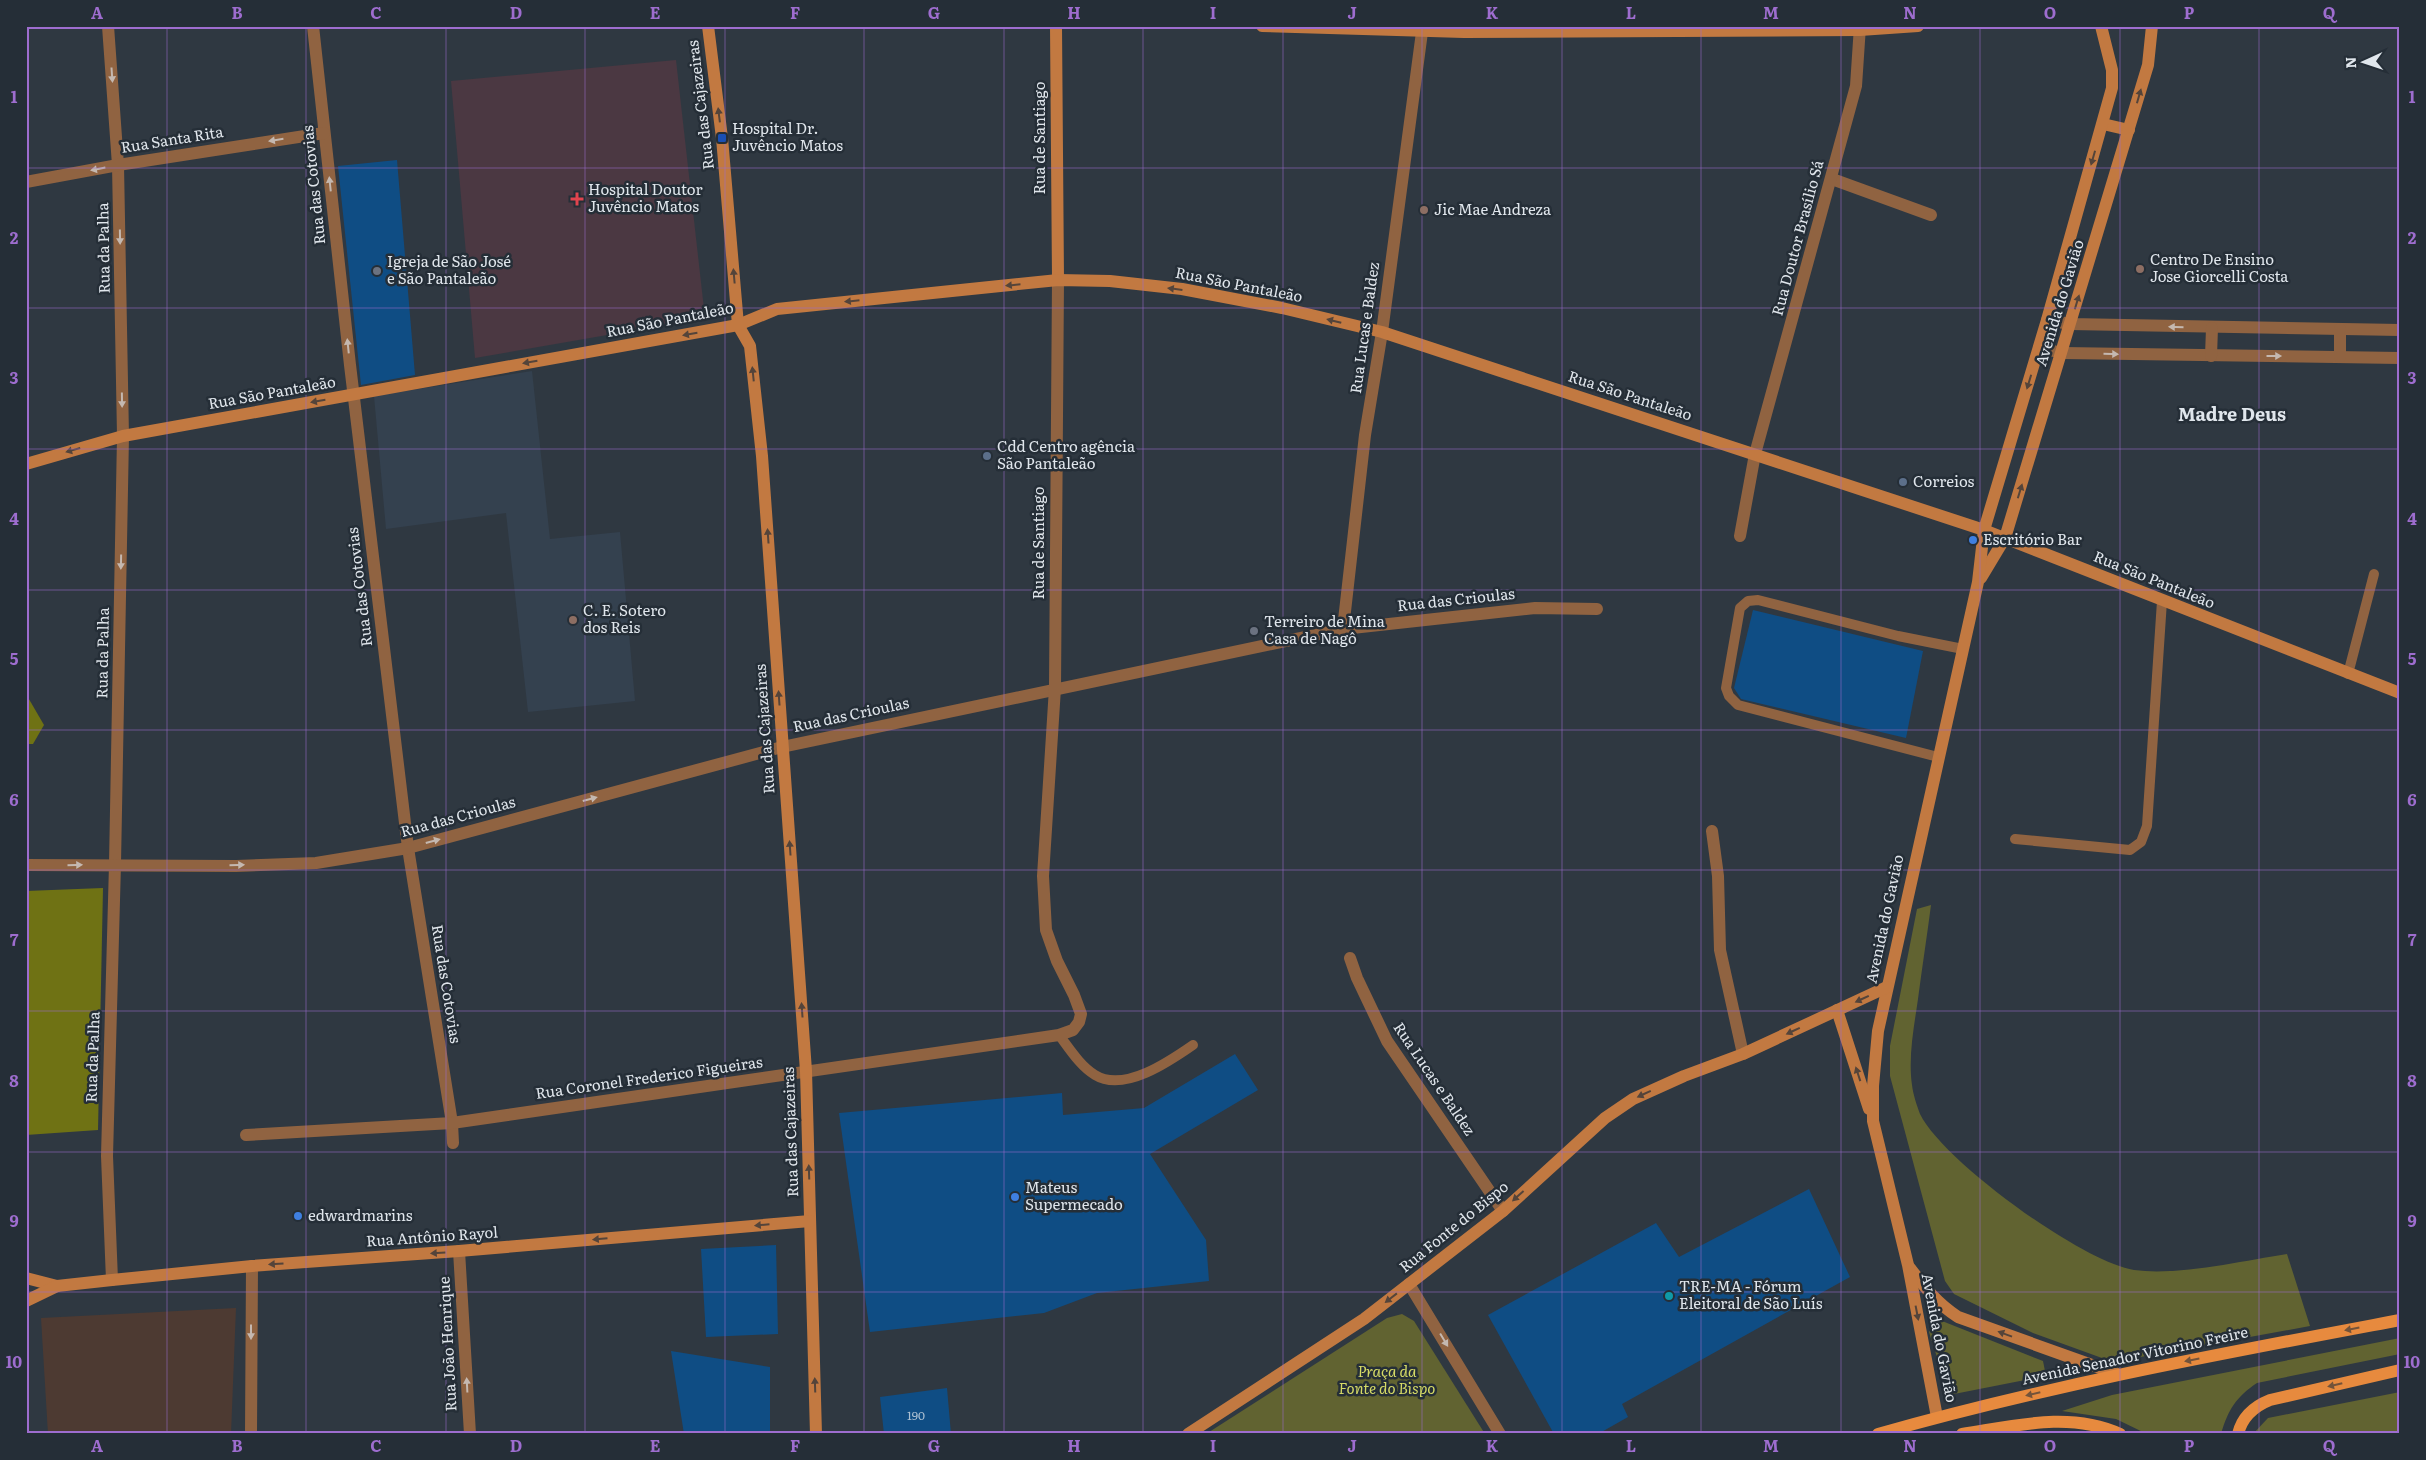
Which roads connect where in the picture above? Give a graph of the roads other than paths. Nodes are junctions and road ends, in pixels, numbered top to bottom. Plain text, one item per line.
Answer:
1 (108, 26) edge
2 (313, 26) edge
3 (708, 26) edge
4 (1056, 26) edge
5 (1262, 26) edge
6 (1918, 26) edge
7 (2100, 26) edge
8 (2152, 26) edge
9 (1860, 28) edge
10 (1464, 29) edge
11 (1422, 32) junction
12 (2102, 124) junction
13 (2129, 130) junction
14 (324, 133) junction
15 (118, 165) junction
16 (1832, 179) junction
17 (26, 182) edge
18 (1931, 215) dead end
19 (1058, 280) junction
20 (2047, 320) junction
21 (2070, 324) junction
22 (738, 325) junction
23 (2212, 328) junction
24 (2340, 329) junction
25 (2400, 330) edge
26 (1382, 332) junction
27 (2039, 348) junction
28 (2063, 353) junction
29 (2211, 356) junction
30 (2340, 357) junction
31 (2400, 358) edge
32 (353, 394) junction
33 (123, 436) junction
34 (1755, 454) junction
35 (26, 464) edge
36 (1984, 530) junction
37 (1740, 536) dead end
38 (2005, 538) junction
39 (2374, 574) dead end
40 (1978, 582) junction
41 (2162, 601) junction
42 (1597, 609) dead end
43 (1343, 629) junction
44 (1963, 649) junction
45 (2348, 674) junction
46 (1055, 688) junction
47 (2400, 692) edge
48 (782, 747) junction
49 (1938, 757) junction
50 (1712, 831) dead end
51 (2015, 839) dead end
52 (408, 848) junction
53 (115, 864) junction
54 (26, 865) edge
55 (1350, 958) dead end
56 (1887, 987) junction
57 (1837, 1010) junction
58 (1079, 1022) joint
59 (1059, 1035) junction
60 (1193, 1045) dead end
61 (1743, 1054) junction
62 (806, 1071) junction
63 (1873, 1121) junction
64 (452, 1123) junction
65 (246, 1135) dead end
66 (453, 1143) dead end
67 (1503, 1210) junction
68 (810, 1221) junction
69 (459, 1252) junction
70 (1908, 1265) junction
71 (252, 1266) junction
72 (26, 1278) edge
73 (112, 1280) junction
74 (1409, 1284) junction
75 (57, 1286) junction
76 (26, 1301) edge
77 (2400, 1320) edge
78 (2400, 1370) edge
79 (2116, 1374) junction
80 (1937, 1417) junction
81 (251, 1434) edge
82 (470, 1434) edge
83 (816, 1434) edge
84 (1188, 1434) edge
85 (1500, 1434) edge
86 (1878, 1434) edge
87 (1962, 1434) edge
88 (2120, 1434) edge
89 (2238, 1434) edge

1 -> 15 street, Rua da Palha
2 - 14 street, Rua das Cotovias
22 -> 3 street, Rua das Cajazeiras
4 - 19 street, Rua de Santiago
5 - 11 street
6 - 9 street
7 - 12 street, Avenida do Gavião
13 -> 8 street, Avenida do Gavião
9 - 10 street
9 - 16 street, Rua Doutor Brasílio Sá
10 - 11 street
11 - 26 street, Rua Lucas e Baldez
12 - 13 street
12 -> 20 street, Avenida do Gavião
21 -> 13 street, Avenida do Gavião
14 -> 15 street, Rua Santa Rita
32 -> 14 street, Rua das Cotovias
15 -> 17 street, Rua Santa Rita
15 -> 33 street, Rua da Palha
16 - 18 street
16 - 34 street, Rua Doutor Brasílio Sá
19 -> 22 street, Rua São Pantaleão
26 -> 19 street, Rua São Pantaleão
19 - 46 street, Rua de Santiago
20 - 21 street
20 - 27 street, Avenida do Gavião
23 -> 21 street
21 - 28 street, Avenida do Gavião
22 -> 32 street, Rua São Pantaleão
48 -> 22 street, Rua das Cajazeiras
23 - 24 street
23 - 29 street
24 - 25 street
24 - 30 street
26 - 34 street, Rua São Pantaleão
26 - 43 street, Rua Lucas e Baldez
27 - 28 street
27 -> 36 street, Avenida do Gavião
28 -> 29 street
38 -> 28 street, Avenida do Gavião
29 -> 30 street
30 - 31 street
32 -> 33 street, Rua São Pantaleão
32 - 52 street, Rua das Cotovias
33 -> 35 street, Rua São Pantaleão
33 -> 53 street, Rua da Palha
34 - 36 street, Rua São Pantaleão
34 - 37 street
36 - 38 street, Rua São Pantaleão
36 - 40 street, Avenida do Gavião
38 - 40 street, Avenida do Gavião
38 - 41 street, Rua São Pantaleão
39 - 45 lane
40 - 44 street, Avenida do Gavião
41 - 45 street, Rua São Pantaleão
41 - 51 lane
42 - 43 street, Rua das Crioulas
43 - 46 street, Rua das Crioulas
44 - 49 street, Avenida do Gavião
44 - 49 lane
45 - 47 street, Rua São Pantaleão
46 - 48 street, Rua das Crioulas
46 - 58 street, Rua de Santiago
52 -> 48 street, Rua das Crioulas
62 -> 48 street, Rua das Cajazeiras
49 - 56 street, Avenida do Gavião
50 - 61 street
53 -> 52 street, Rua das Crioulas
52 - 64 street, Rua das Cotovias
54 -> 53 street, Rua das Crioulas
53 - 73 street, Rua da Palha
55 - 67 street, Rua Lucas e Baldez
56 -> 57 street, Rua Fonte do Bispo
56 - 63 street, Avenida do Gavião
57 -> 61 street, Rua Fonte do Bispo
63 -> 57 street
58 - 59 street, Rua Coronel Frederico Figueiras
59 - 60 lane
59 - 62 street, Rua Coronel Frederico Figueiras
61 -> 67 street, Rua Fonte do Bispo
62 - 64 street, Rua Coronel Frederico Figueiras
68 -> 62 street, Rua das Cajazeiras
63 - 70 street, Avenida do Gavião
64 - 65 street, Rua Coronel Frederico Figueiras
64 - 66 street, Rua das Cotovias
67 - 74 street, Rua Fonte do Bispo
68 -> 69 street, Rua Antônio Rayol
83 -> 68 street, Rua das Cajazeiras
69 -> 71 street, Rua Antônio Rayol
82 -> 69 street, Rua João Henrique
79 -> 70 street, Avenida do Gavião
70 -> 80 street, Avenida do Gavião
71 - 73 street, Rua Antônio Rayol
71 -> 81 street
72 - 75 street, Rua Antônio Rayol
73 - 75 street, Rua Antônio Rayol
74 -> 84 street, Rua Fonte do Bispo
74 -> 85 street
75 - 76 street, Rua Antônio Rayol
77 -> 79 main road, Avenida Senador Vitorino Freire
78 -> 89 main road
79 -> 80 main road, Avenida Senador Vitorino Freire
80 - 86 main road, Avenida Senador Vitorino Freire
87 - 88 main road

